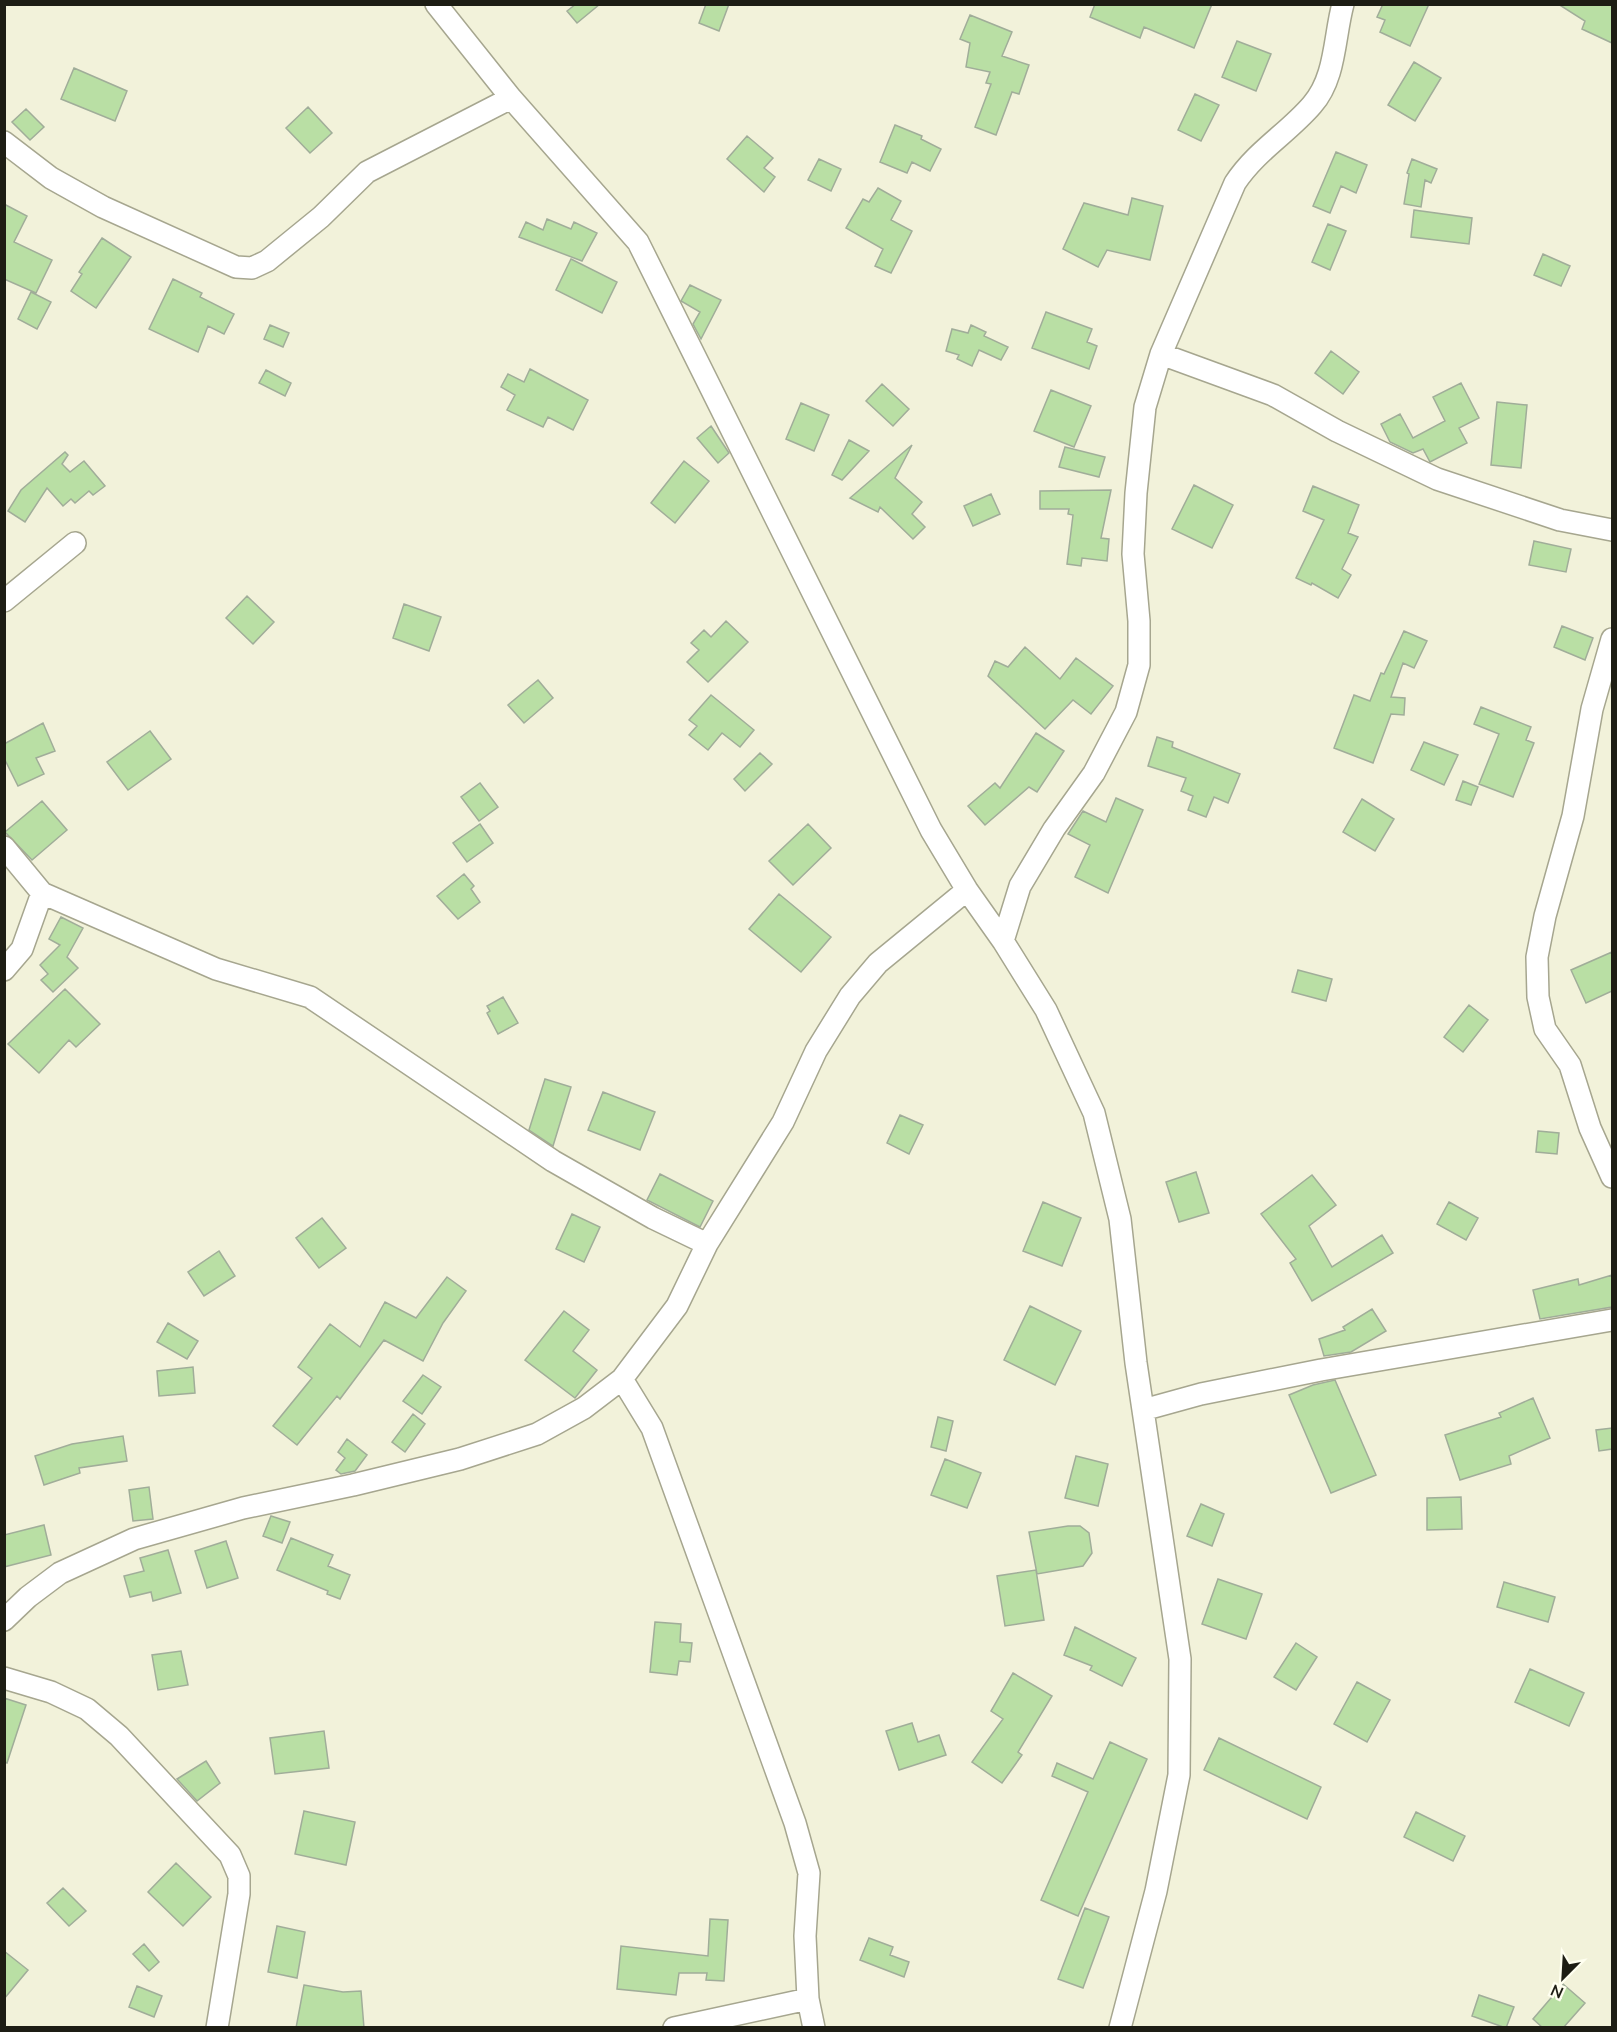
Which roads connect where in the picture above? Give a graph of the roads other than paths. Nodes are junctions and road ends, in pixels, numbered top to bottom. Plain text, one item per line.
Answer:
1 (436, 4) edge
2 (1343, 4) edge
3 (511, 98) junction
4 (4, 142) edge
5 (1161, 354) junction
6 (1612, 530) edge
7 (75, 543) dead end
8 (4, 601) edge
9 (1612, 639) edge
10 (4, 847) edge
11 (967, 890) junction
12 (42, 893) junction
13 (1003, 941) junction
14 (4, 970) edge
15 (1612, 1177) edge
16 (707, 1244) junction
17 (1612, 1320) edge
18 (622, 1379) junction
19 (1143, 1410) junction
20 (4, 1620) edge
21 (4, 1678) edge
22 (808, 1999) junction
23 (217, 2028) edge
24 (674, 2028) edge
25 (814, 2028) edge
26 (1120, 2028) edge

1 - 3 street
2 - 5 street
3 - 4 street
3 - 11 street
5 - 6 street
5 - 13 street
7 - 8 street
9 - 15 street
10 - 12 street
11 - 13 street
11 - 16 street
12 - 14 street
12 - 16 street
13 - 19 street
16 - 18 street
17 - 19 street
18 - 20 street
18 - 22 street
19 - 26 street
21 - 23 street
22 - 24 street
22 - 25 street

